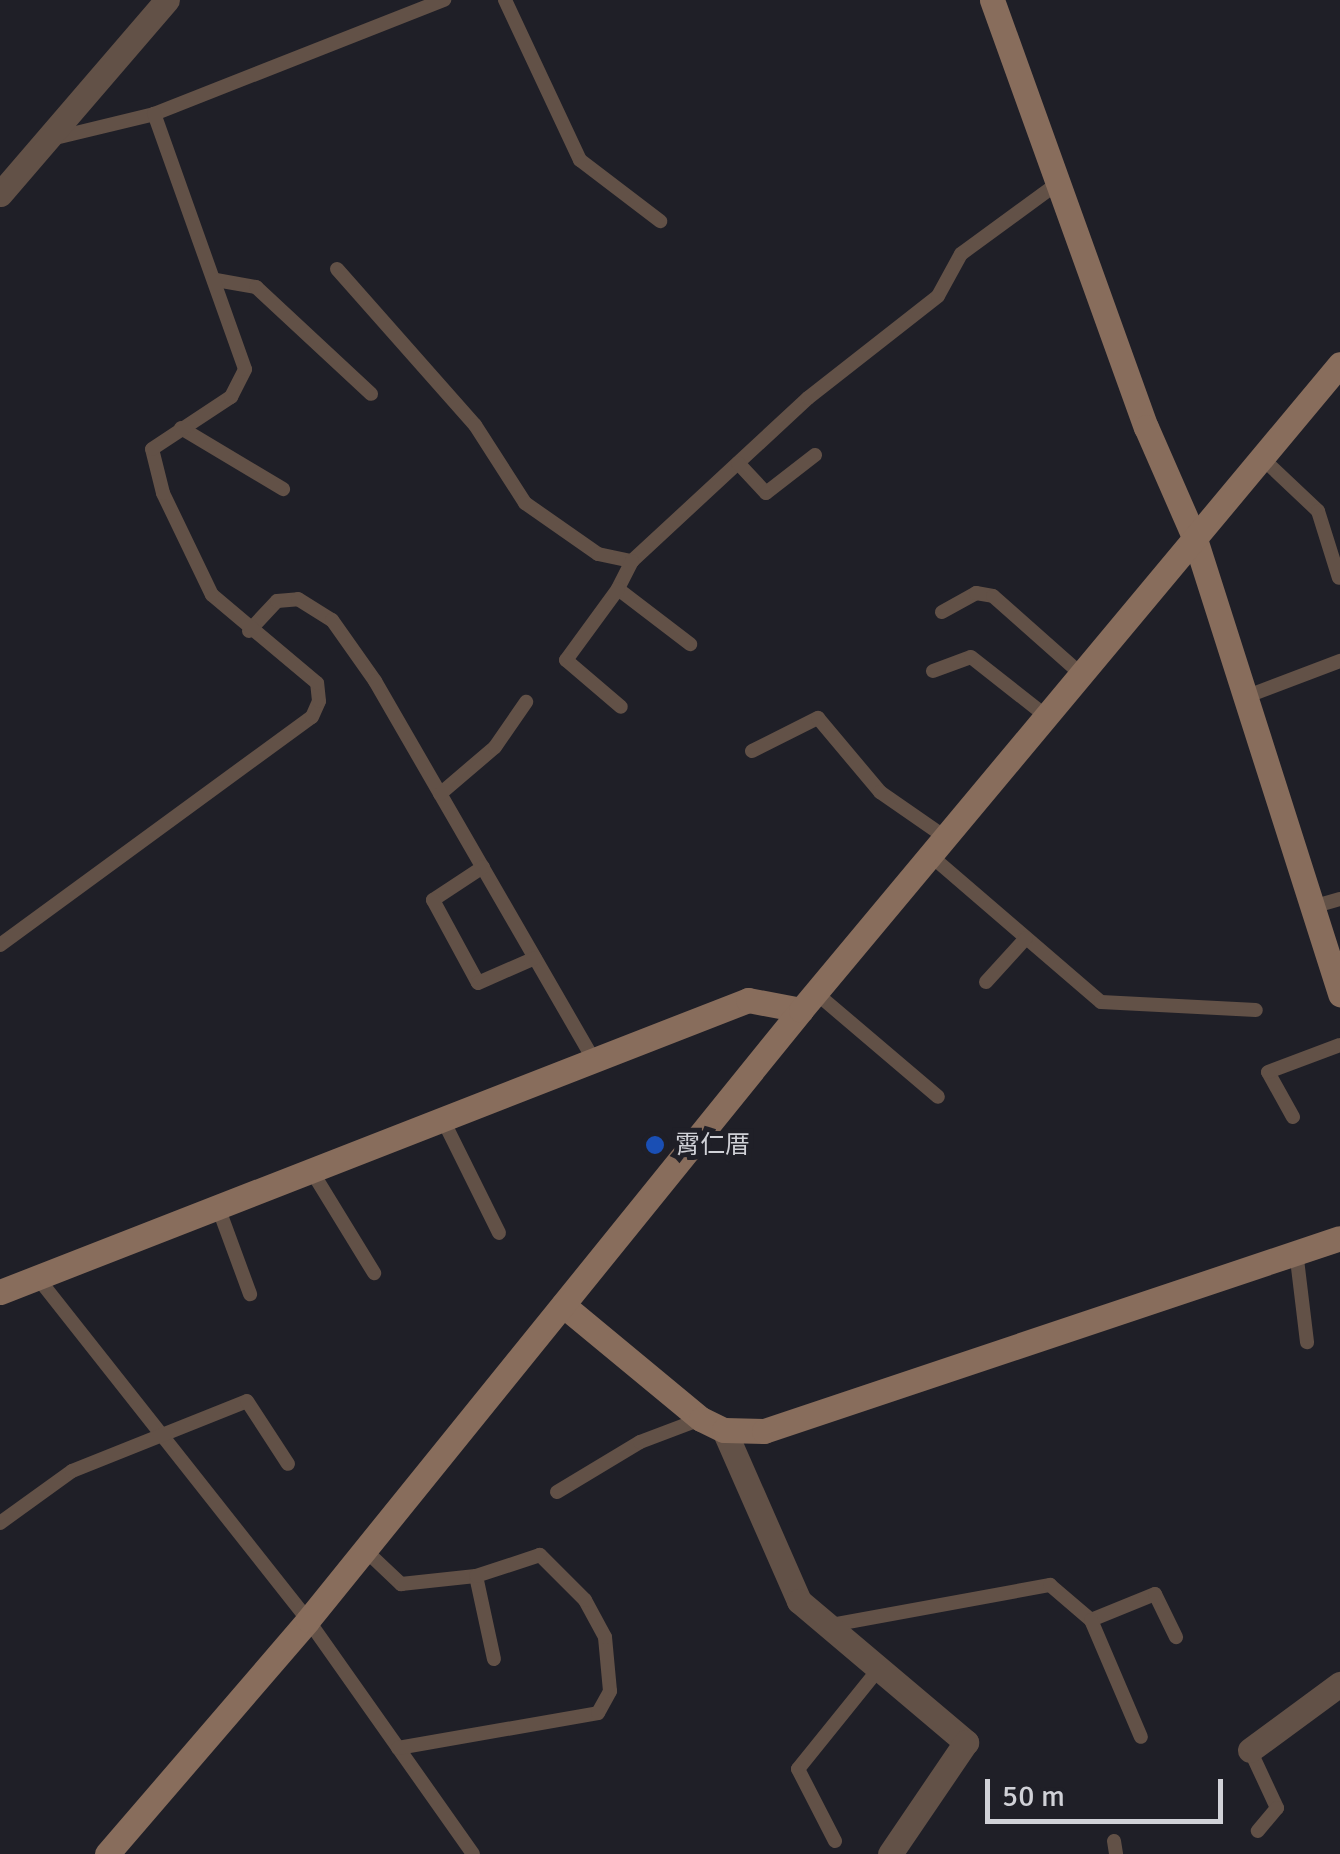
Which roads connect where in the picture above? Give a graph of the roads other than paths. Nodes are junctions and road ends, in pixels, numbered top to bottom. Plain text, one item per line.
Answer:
1 (168, 0) edge
2 (444, 0) edge
3 (505, 0) edge
4 (992, 0) edge
5 (154, 114) junction
6 (45, 140) junction
7 (1058, 182) junction
8 (0, 194) edge
9 (660, 221) dead end
10 (337, 269) dead end
11 (216, 280) junction
12 (1340, 365) edge
13 (371, 394) dead end
14 (181, 428) junction
15 (815, 455) dead end
16 (1262, 458) junction
17 (738, 463) junction
18 (284, 489) dead end
19 (1194, 539) junction
20 (632, 561) junction
21 (1339, 578) edge
22 (618, 589) junction
23 (942, 612) dead end
24 (249, 631) junction
25 (690, 644) dead end
26 (1340, 661) edge
27 (933, 671) dead end
28 (1081, 674) junction
29 (1245, 696) junction
30 (526, 702) dead end
31 (622, 707) dead end
32 (1046, 716) junction
33 (752, 752) dead end
34 (440, 794) junction
35 (938, 846) junction
36 (483, 867) junction
37 (1340, 899) edge
38 (1312, 906) junction
39 (1026, 938) junction
40 (0, 944) edge
41 (535, 958) junction
42 (986, 982) dead end
43 (1340, 994) edge
44 (809, 1001) junction
45 (1256, 1010) dead end
46 (1340, 1045) edge
47 (594, 1061) junction
48 (938, 1097) dead end
49 (1293, 1117) dead end
50 (442, 1120) junction
51 (311, 1170) junction
52 (218, 1207) junction
53 (499, 1233) dead end
54 (1340, 1238) edge
55 (1296, 1251) junction
56 (374, 1273) dead end
57 (37, 1277) junction
58 (0, 1292) edge
59 (250, 1294) dead end
60 (563, 1306) junction
61 (1307, 1342) dead end
62 (712, 1425) junction
63 (162, 1435) junction
64 (288, 1464) dead end
65 (557, 1492) dead end
66 (0, 1524) edge
67 (365, 1550) junction
68 (476, 1576) junction
69 (308, 1620) junction
70 (1090, 1620) junction
71 (826, 1626) junction
72 (1176, 1637) dead end
73 (494, 1659) dead end
74 (878, 1670) junction
75 (1340, 1684) edge
76 (1141, 1737) dead end
77 (398, 1748) junction
78 (1250, 1750) joint
79 (1258, 1832) dead end
80 (835, 1841) dead end
81 (107, 1854) edge
82 (473, 1854) edge
83 (890, 1854) edge

1 - 6 street
2 - 5 lane
3 - 9 lane
4 - 7 street
5 - 6 lane
5 - 11 lane
6 - 8 street
7 - 17 lane
7 - 19 street
10 - 20 lane
11 - 13 lane
11 - 14 lane
12 - 16 street
14 - 18 lane
14 - 24 lane
15 - 17 lane
16 - 19 street
16 - 21 lane
17 - 20 lane
19 - 28 street
19 - 29 street
20 - 22 lane
22 - 25 lane
22 - 31 lane
23 - 28 lane
24 - 34 lane
24 - 40 lane
26 - 29 lane
27 - 32 lane
28 - 32 street
29 - 38 street
30 - 34 lane
32 - 35 street
33 - 35 lane
34 - 36 lane
35 - 39 lane
35 - 44 street
36 - 41 lane
36 - 41 lane
37 - 38 lane
38 - 43 street
39 - 42 lane
39 - 45 lane
41 - 47 lane
44 - 47 street
44 - 48 lane
44 - 60 street
46 - 49 lane
47 - 50 street
50 - 51 street
50 - 53 lane
51 - 52 street
51 - 56 lane
52 - 57 street
52 - 59 lane
54 - 55 street
55 - 61 lane
55 - 62 street
57 - 58 street
57 - 63 lane
60 - 62 street
60 - 67 street
62 - 65 lane
62 - 71 street
63 - 64 lane
63 - 66 lane
63 - 69 lane
67 - 68 lane
67 - 69 street
68 - 73 lane
68 - 77 lane
69 - 77 lane
69 - 81 street
70 - 71 lane
70 - 72 lane
70 - 76 lane
71 - 74 street
74 - 80 lane
74 - 83 street
75 - 78 street
77 - 82 lane
78 - 79 lane

